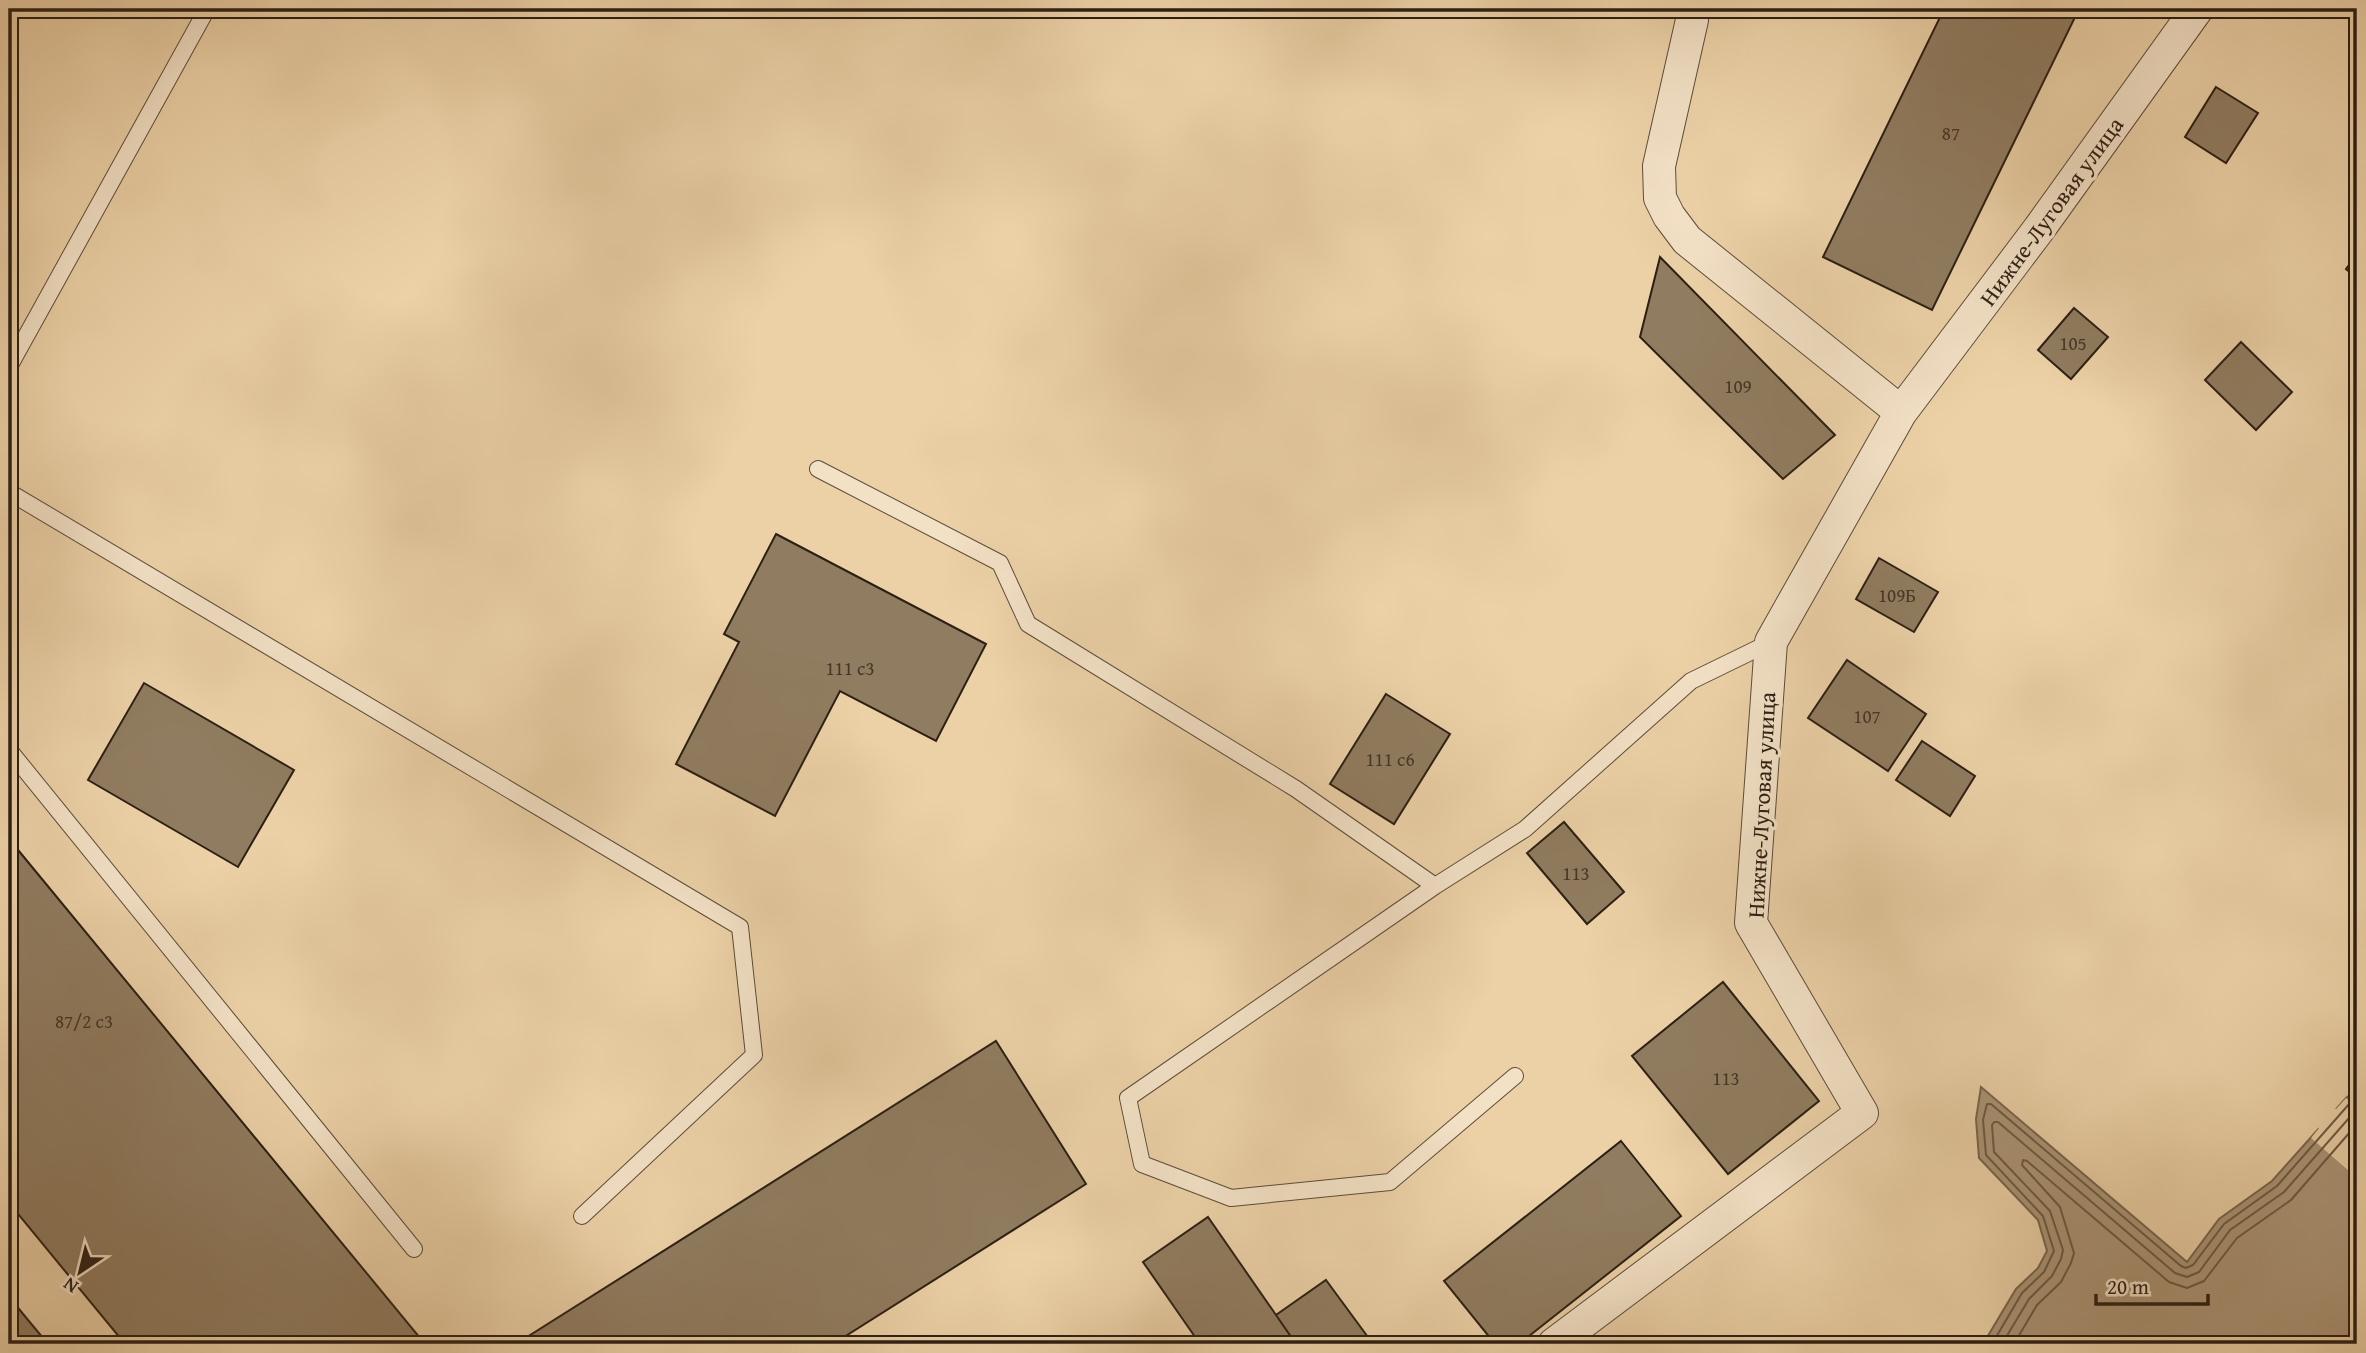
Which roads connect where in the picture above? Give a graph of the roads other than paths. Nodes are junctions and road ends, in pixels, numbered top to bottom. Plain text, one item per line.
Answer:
1 (207, 9) edge
2 (1691, 9) edge
3 (2197, 9) edge
4 (9, 367) edge
5 (1901, 412) junction
6 (818, 469) dead end
7 (9, 492) edge
8 (1771, 642) junction
9 (9, 750) edge
10 (1435, 886) junction
11 (1515, 1076) dead end
12 (582, 1216) dead end
13 (414, 1249) dead end
14 (1554, 1344) edge

1 - 4 lane
2 - 5 street
3 - 5 street, Нижне-Луговая улица
5 - 8 street, Нижне-Луговая улица
6 - 10 lane
7 - 12 lane
8 - 10 lane
8 - 14 street, Нижне-Луговая улица
9 - 13 lane
10 - 11 lane

